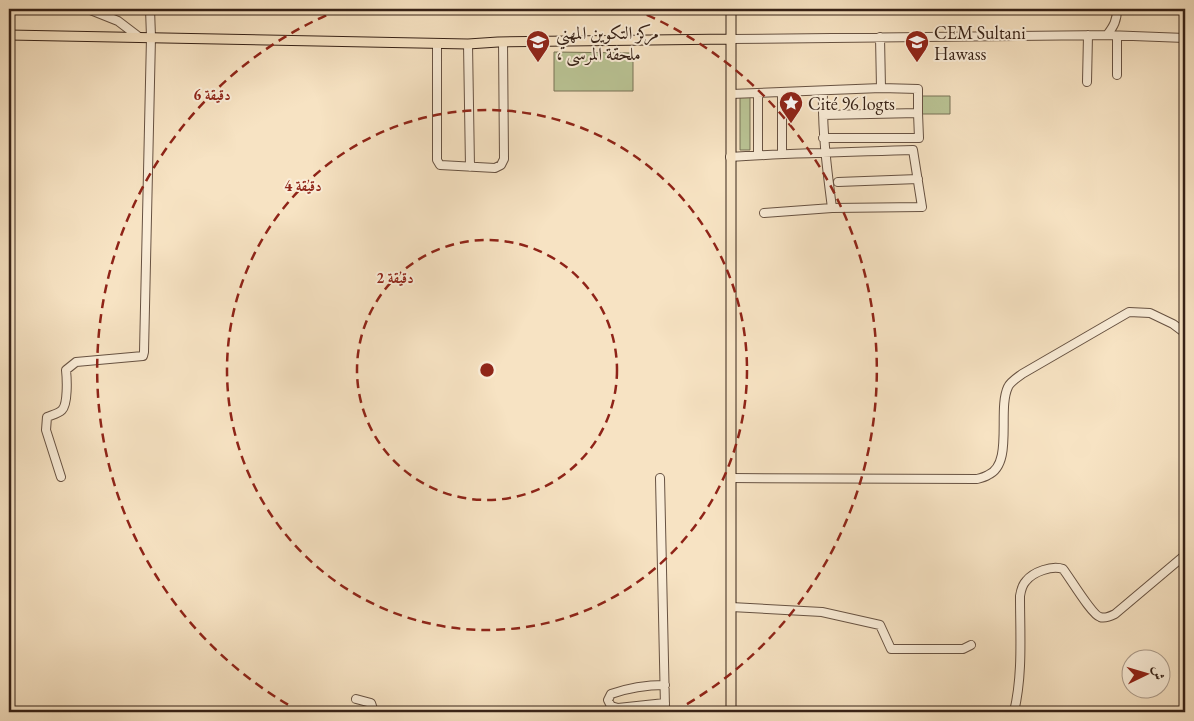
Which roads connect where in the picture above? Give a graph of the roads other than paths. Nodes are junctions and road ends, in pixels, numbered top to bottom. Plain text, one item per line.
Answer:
1 (88, 9) edge
2 (150, 9) edge
3 (731, 9) edge
4 (1117, 9) edge
5 (9, 35) edge
6 (1088, 35) junction
7 (1107, 35) junction
8 (1117, 36) junction
9 (139, 37) junction
10 (151, 37) junction
11 (880, 37) junction
12 (1185, 38) edge
13 (731, 39) junction
14 (503, 42) junction
15 (437, 43) junction
16 (468, 44) junction
17 (1117, 76) dead end
18 (1087, 82) dead end
19 (881, 88) junction
20 (823, 91) junction
21 (782, 92) junction
22 (758, 93) junction
23 (730, 94) junction
24 (918, 114) junction
25 (822, 115) junction
26 (823, 138) junction
27 (825, 153) junction
28 (782, 154) junction
29 (758, 155) junction
30 (730, 157) junction
31 (470, 167) junction
32 (918, 179) junction
33 (838, 182) dead end
34 (832, 208) junction
35 (764, 213) dead end
36 (1185, 333) edge
37 (61, 477) dead end
38 (660, 478) dead end
39 (731, 478) junction
40 (1185, 556) edge
41 (731, 607) junction
42 (971, 645) dead end
43 (665, 685) junction
44 (356, 699) dead end
45 (665, 703) junction
46 (374, 712) edge
47 (667, 712) edge
48 (732, 712) edge
49 (1014, 712) edge

1 - 9 street
2 - 10 street
3 - 13 main road
4 - 7 street
5 - 9 main road
6 - 7 street
6 - 11 street
6 - 18 street
7 - 8 street
8 - 12 street
8 - 17 street
9 - 10 main road
10 - 15 main road
10 - 37 street
11 - 13 street
11 - 19 street
13 - 14 main road
13 - 23 main road
14 - 16 main road
14 - 31 street
15 - 16 main road
15 - 31 street
16 - 31 street
19 - 20 street
19 - 24 street
20 - 21 street
20 - 25 street
21 - 22 street
21 - 28 street
22 - 23 street
22 - 29 street
23 - 30 main road
24 - 25 street
24 - 26 street
25 - 26 street
26 - 27 street
27 - 28 street
27 - 32 street
27 - 34 street
28 - 29 street
29 - 30 street
30 - 39 main road
32 - 33 street
32 - 34 street
34 - 35 street
36 - 39 street
38 - 43 street
39 - 41 main road
40 - 49 street
41 - 42 street
41 - 48 main road
43 - 45 street
43 - 45 street
44 - 46 street
45 - 47 street

